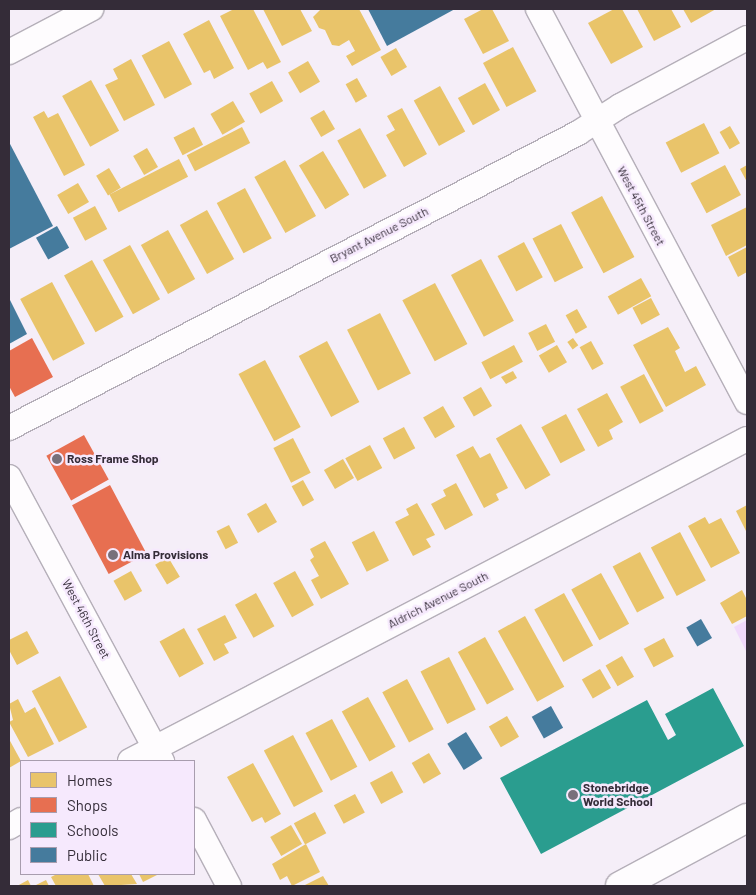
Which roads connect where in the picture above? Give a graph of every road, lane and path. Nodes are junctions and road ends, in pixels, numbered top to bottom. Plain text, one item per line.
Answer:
1 (91, 9) edge
2 (538, 9) edge
3 (747, 38) edge
4 (9, 52) edge
5 (595, 121) junction
6 (747, 402) edge
7 (9, 428) edge
8 (747, 440) edge
9 (9, 477) edge
10 (158, 755) edge
11 (135, 760) edge
12 (747, 818) edge
13 (20, 821) edge
14 (195, 822) edge
15 (9, 827) edge
16 (229, 886) edge
17 (620, 886) edge

1 - 4 street
2 - 5 street, West 45th Street
3 - 5 street, Bryant Avenue South
5 - 6 street, West 45th Street
5 - 7 street, Bryant Avenue South
8 - 10 street, Aldrich Avenue South
9 - 10 street, West 46th Street
10 - 11 street, Aldrich Avenue South
12 - 17 main road
13 - 15 street
14 - 16 street

